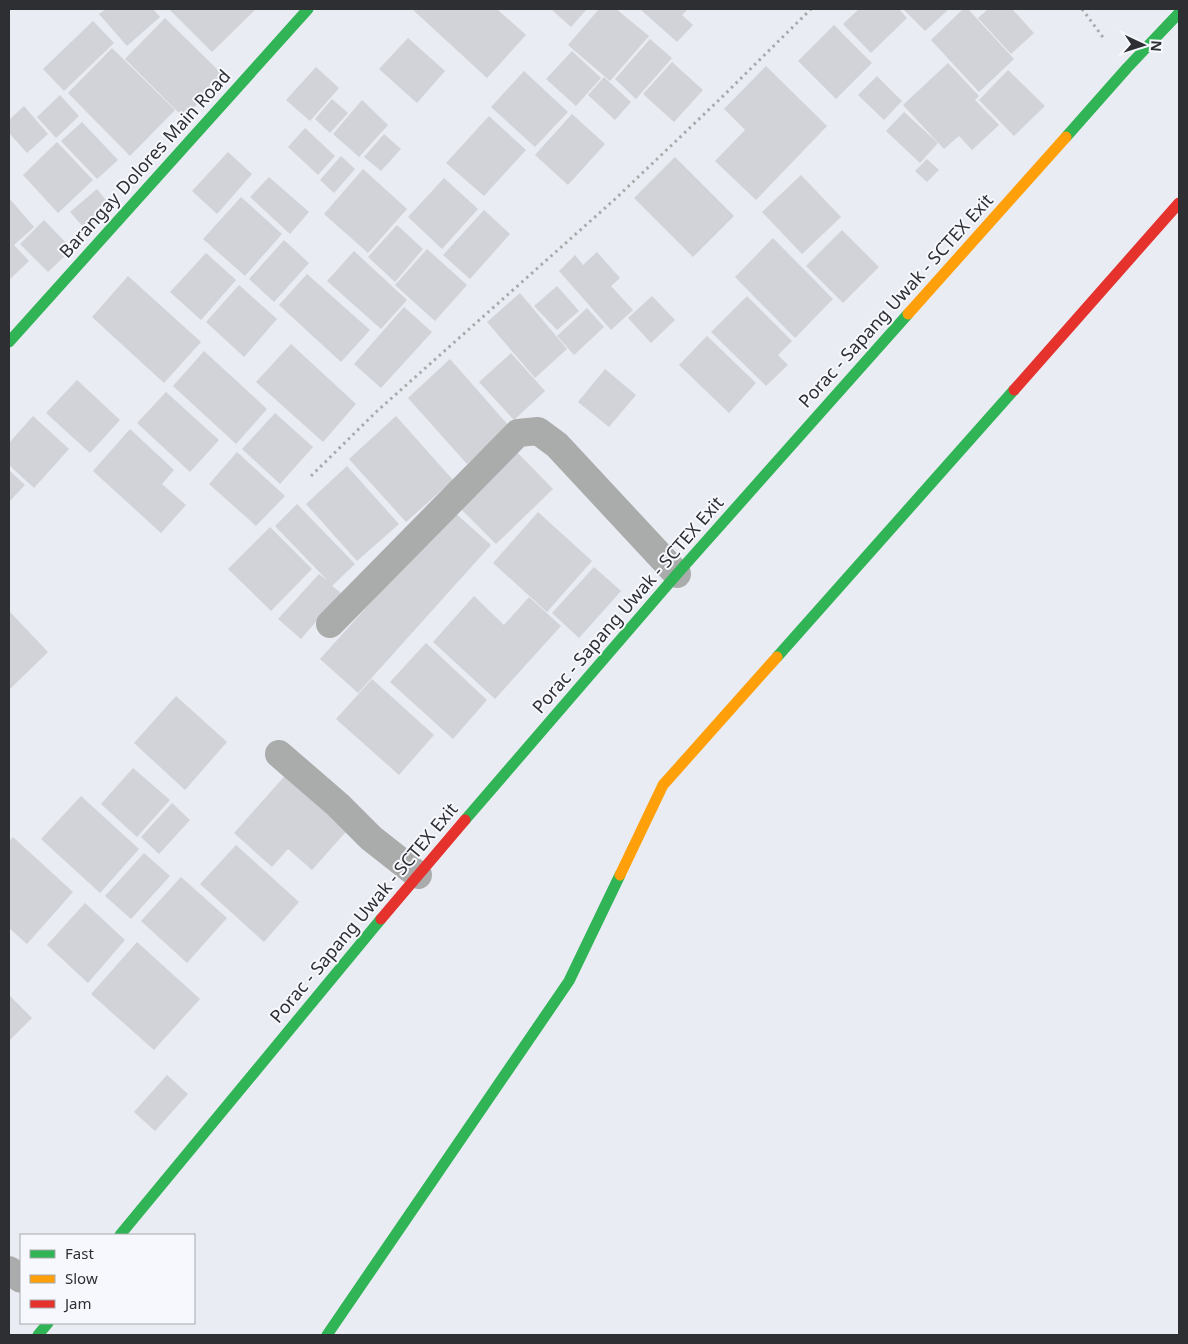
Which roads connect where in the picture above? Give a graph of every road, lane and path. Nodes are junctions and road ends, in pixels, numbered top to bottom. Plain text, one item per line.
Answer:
1 (308, 9) edge
2 (811, 9) edge
3 (1179, 13) edge
4 (1179, 203) edge
5 (9, 342) edge
6 (311, 476) dead end
7 (677, 574) junction
8 (330, 624) dead end
9 (279, 754) dead end
10 (418, 875) junction
11 (121, 1234) edge
12 (9, 1270) edge
13 (20, 1278) edge
14 (47, 1324) edge
15 (38, 1335) edge
16 (327, 1335) edge

1 - 5 street, Barangay Dolores Main Road
2 - 6 path
3 - 7 street, Porac - Sapang Uwak - SCTEX Exit
4 - 16 street
7 - 8 street
7 - 10 street, Porac - Sapang Uwak - SCTEX Exit
9 - 10 street
10 - 11 street, Porac - Sapang Uwak - SCTEX Exit
12 - 13 street
14 - 15 street

